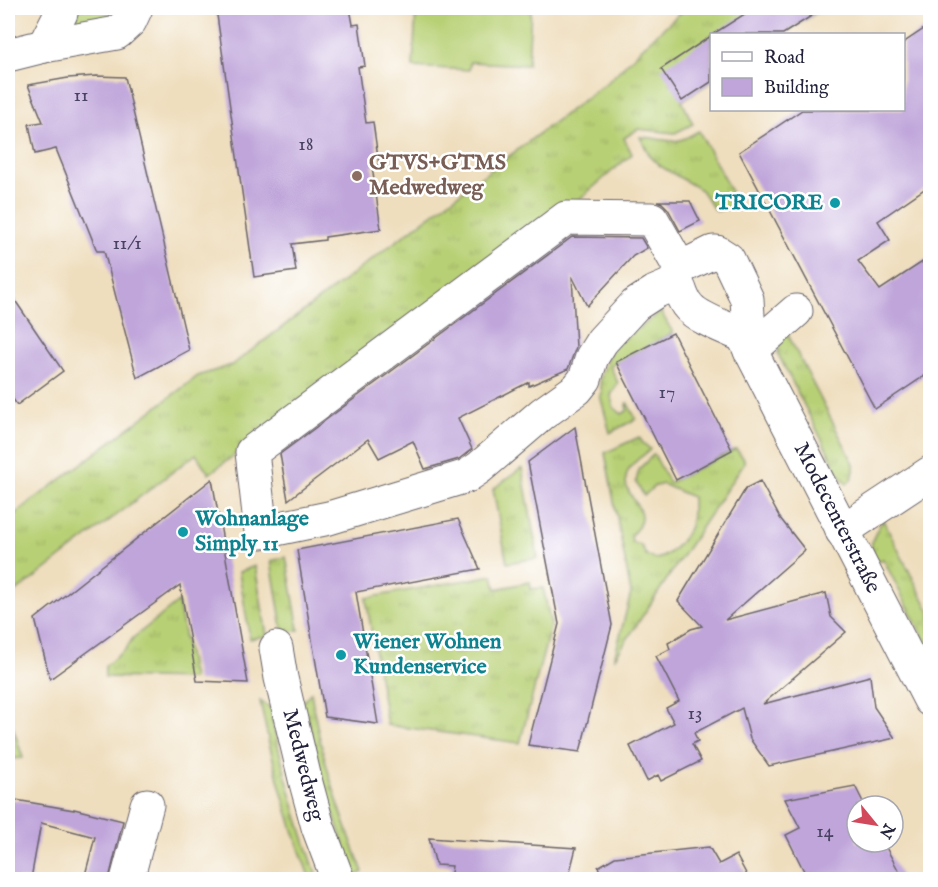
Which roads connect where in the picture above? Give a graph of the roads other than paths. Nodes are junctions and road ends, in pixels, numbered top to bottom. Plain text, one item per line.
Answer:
1 (62, 8) edge
2 (136, 8) edge
3 (44, 46) junction
4 (8, 55) edge
5 (678, 275) junction
6 (796, 311) dead end
7 (747, 344) junction
8 (930, 473) edge
9 (842, 531) junction
10 (278, 663) dead end
11 (930, 700) edge
12 (147, 805) dead end
13 (127, 879) edge
14 (338, 879) edge

1 - 3 street
2 - 3 street
3 - 4 street
5 - 5 street
5 - 7 street
5 - 7 street
6 - 7 street
7 - 9 street, Modecenterstraße
8 - 9 street
9 - 11 street, Modecenterstraße
10 - 14 street, Medwedweg
12 - 13 street

